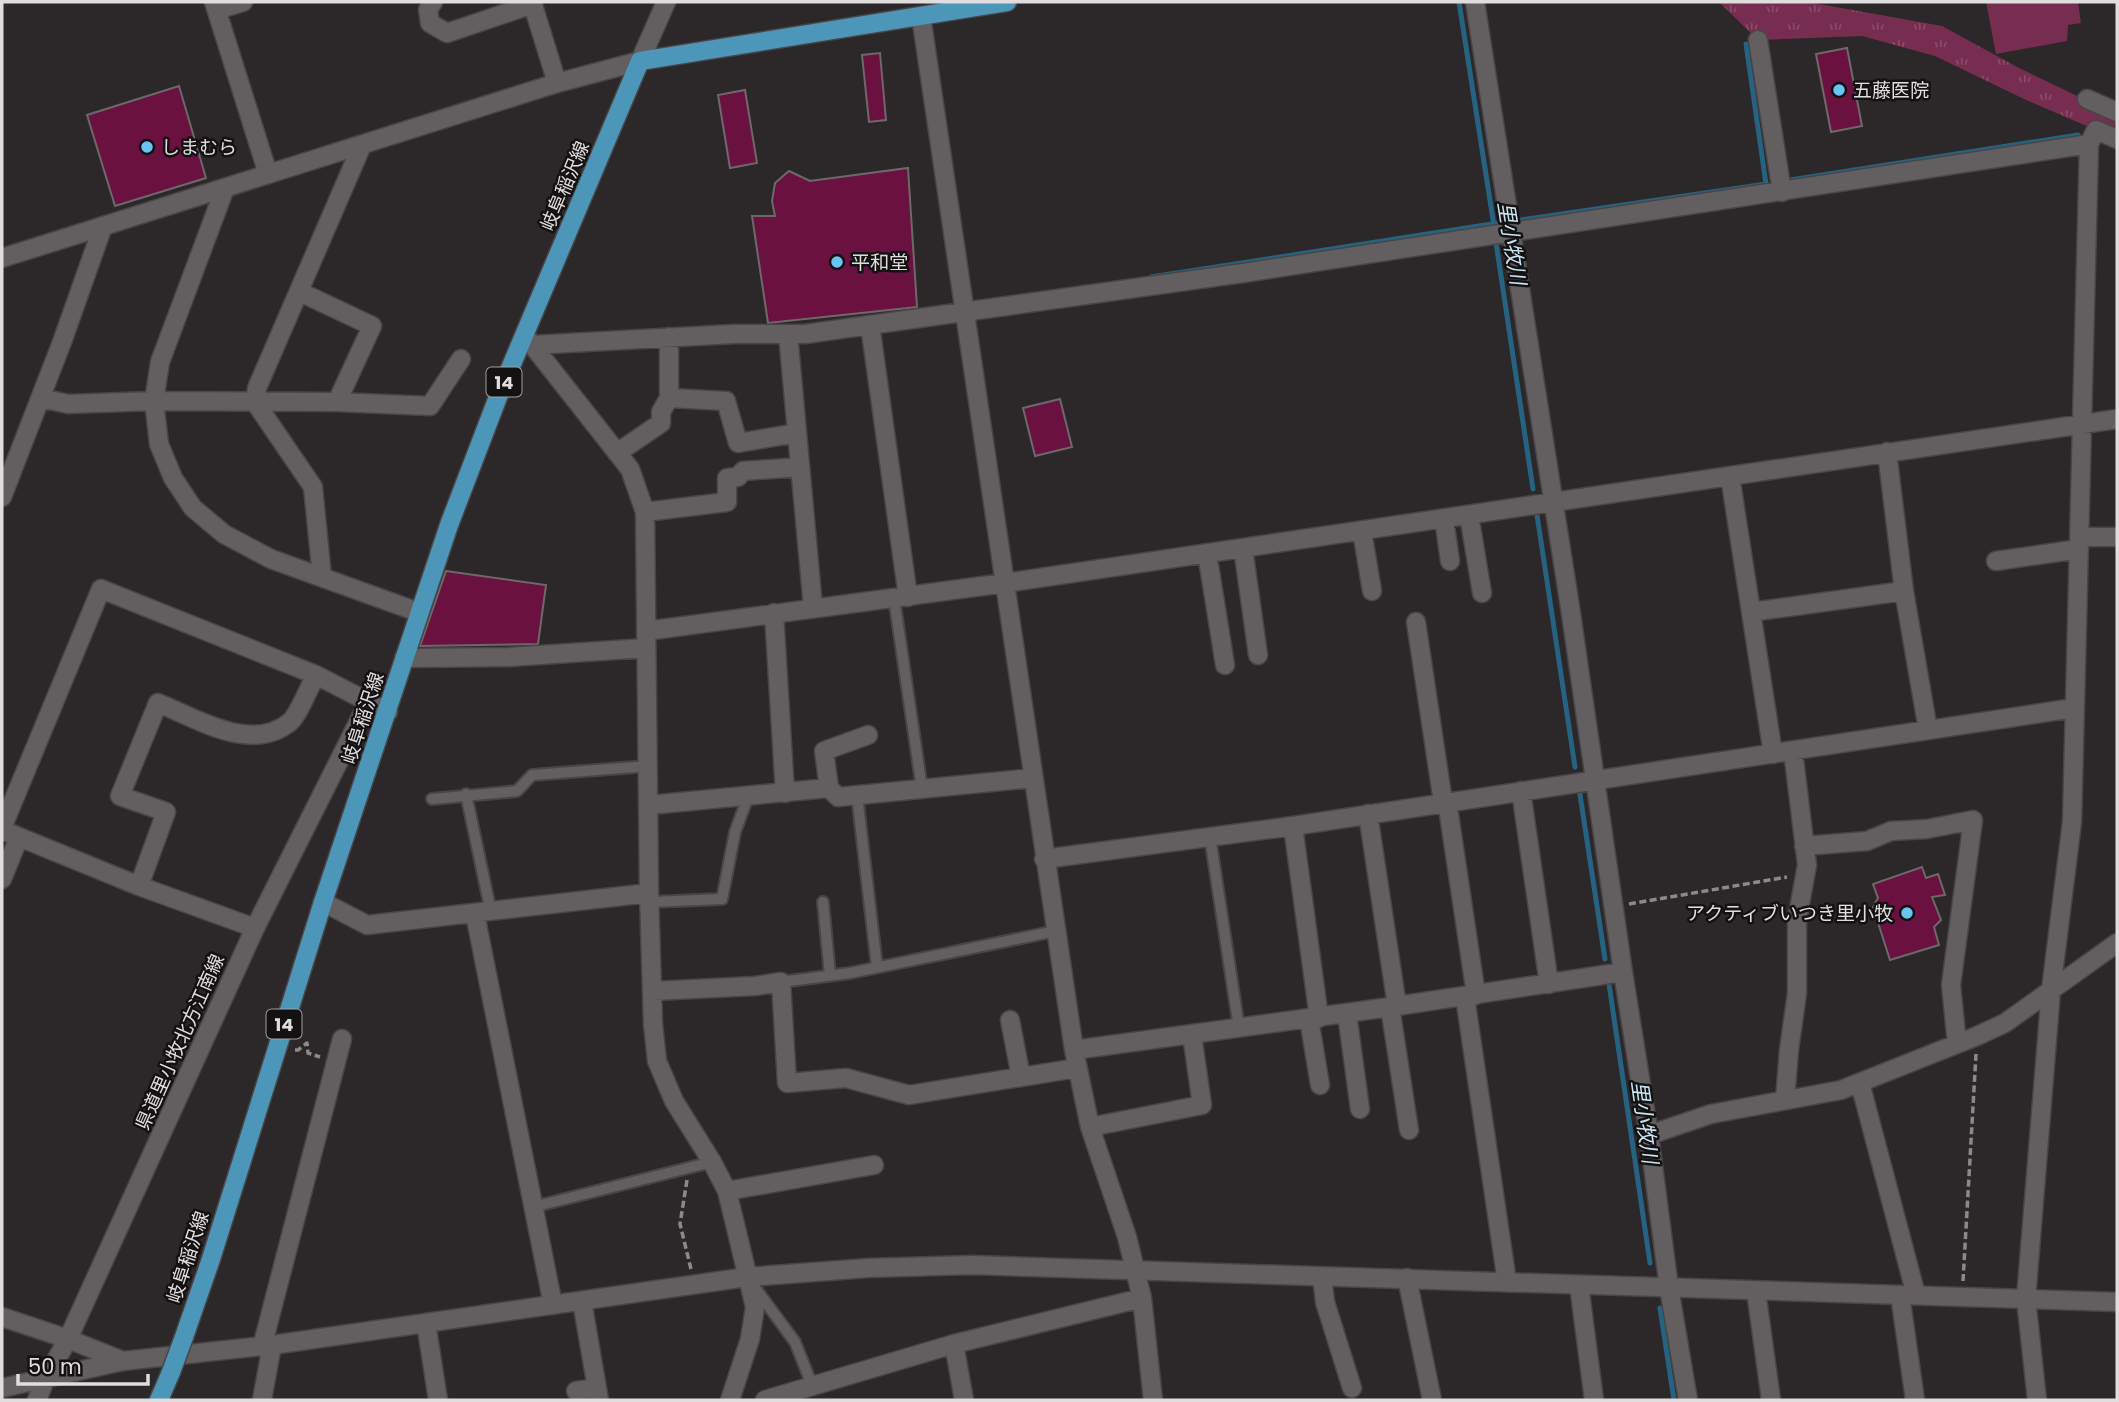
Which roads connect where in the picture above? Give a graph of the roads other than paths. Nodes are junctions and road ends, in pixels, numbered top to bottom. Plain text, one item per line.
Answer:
1 (243, 2) edge
2 (433, 2) edge
3 (666, 2) edge
4 (1007, 2) edge
5 (1475, 2) edge
6 (532, 3) edge
7 (216, 6) edge
8 (921, 16) junction
9 (1758, 40) dead end
10 (640, 61) junction
11 (557, 83) junction
12 (2087, 99) dead end
13 (2117, 113) edge
14 (2117, 139) edge
15 (2090, 144) junction
16 (362, 145) junction
17 (268, 174) junction
18 (226, 188) junction
19 (1782, 192) junction
20 (103, 226) junction
21 (1501, 234) junction
22 (2, 258) edge
23 (300, 292) junction
24 (965, 311) junction
25 (870, 325) junction
26 (788, 334) junction
27 (668, 337) junction
28 (528, 340) junction
29 (461, 359) dead end
30 (41, 398) junction
31 (668, 398) junction
32 (154, 401) junction
33 (337, 401) junction
34 (255, 402) junction
35 (2117, 419) edge
36 (2083, 424) junction
37 (797, 433) junction
38 (1887, 452) junction
39 (617, 453) junction
40 (800, 467) junction
41 (1730, 476) junction
42 (2, 497) edge
43 (1552, 503) junction
44 (645, 512) junction
45 (1469, 515) junction
46 (1444, 519) junction
47 (1362, 531) junction
48 (2117, 537) edge
49 (2079, 543) junction
50 (1243, 548) junction
51 (1207, 553) junction
52 (1450, 561) dead end
53 (1996, 561) dead end
54 (322, 577) junction
55 (1005, 583) junction
56 (1372, 591) dead end
57 (1904, 591) junction
58 (1482, 593) dead end
59 (901, 597) junction
60 (813, 607) junction
61 (418, 612) junction
62 (1751, 612) junction
63 (774, 613) junction
64 (1416, 622) dead end
65 (646, 639) junction
66 (1258, 655) dead end
67 (404, 657) junction
68 (1225, 664) dead end
69 (316, 675) junction
70 (368, 703) junction
71 (2074, 708) junction
72 (388, 712) junction
73 (1928, 730) junction
74 (868, 735) dead end
75 (1793, 751) junction
76 (1773, 754) junction
77 (649, 766) junction
78 (1033, 778) junction
79 (1595, 780) junction
80 (829, 788) junction
81 (922, 789) junction
82 (1521, 791) junction
83 (785, 793) junction
84 (466, 794) junction
85 (858, 795) junction
86 (748, 797) junction
87 (432, 799) dead end
88 (1445, 802) junction
89 (649, 805) junction
90 (1368, 814) junction
91 (1293, 826) junction
92 (7, 832) edge
93 (1210, 837) junction
94 (1804, 846) junction
95 (1044, 859) junction
96 (2, 879) edge
97 (139, 886) junction
98 (650, 897) junction
99 (323, 902) junction
100 (823, 902) dead end
101 (483, 913) junction
102 (255, 928) junction
103 (1056, 931) junction
104 (2117, 943) edge
105 (877, 967) junction
106 (1623, 972) junction
107 (830, 975) junction
108 (781, 982) junction
109 (1549, 984) junction
110 (2051, 990) junction
111 (653, 991) junction
112 (1470, 996) junction
113 (1394, 1007) junction
114 (1347, 1014) junction
115 (1314, 1018) junction
116 (1010, 1020) dead end
117 (1239, 1028) junction
118 (1192, 1035) junction
119 (342, 1039) dead end
120 (1957, 1044) junction
121 (1074, 1050) junction
122 (1077, 1068) junction
123 (1021, 1077) junction
124 (1860, 1083) junction
125 (1320, 1085) dead end
126 (1785, 1100) junction
127 (1360, 1109) dead end
128 (1090, 1126) junction
129 (1409, 1130) dead end
130 (1649, 1135) junction
131 (712, 1162) junction
132 (874, 1165) dead end
133 (727, 1191) junction
134 (533, 1207) junction
135 (1135, 1270) junction
136 (747, 1277) junction
137 (1322, 1277) junction
138 (1407, 1278) junction
139 (1507, 1282) junction
140 (1578, 1285) junction
141 (1669, 1288) junction
142 (1756, 1291) junction
143 (1908, 1295) junction
144 (1142, 1298) junction
145 (2026, 1298) junction
146 (582, 1301) junction
147 (2117, 1302) edge
148 (553, 1305) junction
149 (2, 1317) edge
150 (426, 1323) junction
151 (68, 1339) junction
152 (954, 1344) junction
153 (267, 1346) junction
154 (123, 1361) junction
155 (45, 1380) junction
156 (2, 1388) edge
157 (1352, 1388) dead end
158 (576, 1391) dead end
159 (807, 1391) edge
160 (598, 1394) edge
161 (37, 1400) edge
162 (159, 1400) edge
163 (262, 1400) edge
164 (438, 1400) edge
165 (730, 1400) edge
166 (765, 1400) edge
167 (964, 1400) edge
168 (1153, 1400) edge
169 (1432, 1400) edge
170 (1594, 1400) edge
171 (1688, 1400) edge
172 (1771, 1400) edge
173 (1915, 1400) edge
174 (2037, 1400) edge

1 - 7 street
2 - 6 street
3 - 10 street
4 - 8 main road
5 - 21 street
6 - 11 street
7 - 17 street
8 - 10 main road
8 - 24 street
9 - 19 street
10 - 11 street
10 - 28 main road, 岐阜稲沢線 / 14
11 - 16 street
12 - 13 street
14 - 15 street
15 - 19 street
15 - 36 street
16 - 17 street
16 - 23 street
17 - 18 street
18 - 20 street
18 - 32 street
19 - 21 street
20 - 22 street
20 - 30 street
21 - 24 street
21 - 43 street
23 - 33 street
23 - 34 street
24 - 25 street
24 - 55 street
25 - 26 street
25 - 59 street
26 - 27 street
26 - 37 street
27 - 28 street
27 - 31 street
28 - 39 street
28 - 61 main road, 岐阜稲沢線 / 14
29 - 33 street
30 - 32 street
30 - 42 street
31 - 37 street
31 - 39 street
32 - 34 street
32 - 54 street
33 - 34 street
34 - 54 street
35 - 36 street
36 - 38 street
36 - 49 street
37 - 40 street
38 - 41 street
38 - 57 street
39 - 44 street
40 - 44 street
40 - 60 street
41 - 43 street
41 - 62 street
43 - 45 street
43 - 79 street
44 - 65 street
45 - 46 street
45 - 58 street
46 - 47 street
46 - 52 street
47 - 50 street
47 - 56 street
48 - 49 street
49 - 53 street
49 - 71 street
50 - 51 street
50 - 66 street
51 - 55 street
51 - 68 street
54 - 61 street
55 - 59 street
55 - 78 street
57 - 62 street
57 - 73 street
59 - 60 street
59 - 81 lane
60 - 63 street
61 - 67 main road, 岐阜稲沢線 / 14
62 - 76 street
63 - 65 street
63 - 83 street
64 - 88 street
65 - 67 street
65 - 77 street
67 - 72 main road, 岐阜稲沢線 / 14
69 - 70 street
69 - 92 street
69 - 97 street
70 - 72 street
70 - 102 street, 県道里小牧北方江南線
71 - 73 street
71 - 110 street
72 - 99 main road, 岐阜稲沢線 / 14
73 - 75 street
74 - 80 street
75 - 76 street
75 - 94 street
76 - 79 street
77 - 84 lane
77 - 89 street
78 - 81 street
78 - 95 street
79 - 82 street
79 - 106 street
80 - 83 street
80 - 85 street
81 - 85 street
82 - 88 street
82 - 109 street
83 - 86 street
84 - 87 lane
84 - 101 lane
85 - 105 lane
86 - 89 street
86 - 98 lane
88 - 90 street
88 - 112 street
89 - 98 street
90 - 91 street
90 - 113 street
91 - 93 street
91 - 115 street
92 - 96 street
92 - 97 street
93 - 95 street
93 - 117 lane
94 - 120 street
94 - 126 street
95 - 103 street
97 - 102 street
98 - 101 street
98 - 111 street
99 - 101 street
99 - 162 main road, 岐阜稲沢線 / 14, bridge
100 - 107 lane
101 - 134 street
102 - 151 street, 県道里小牧北方江南線
103 - 105 lane
103 - 121 street
104 - 110 street
105 - 107 lane
106 - 109 street
106 - 130 street
107 - 108 lane
108 - 111 street
108 - 123 street
109 - 112 street
110 - 120 street
110 - 145 street
111 - 131 street
112 - 113 street
112 - 139 street
113 - 114 street
113 - 129 street
114 - 115 street
114 - 127 street
115 - 117 street
115 - 125 street
116 - 123 street
117 - 118 street
118 - 121 street
118 - 128 street
119 - 153 street
120 - 124 street
121 - 122 street
122 - 123 street
122 - 128 street
124 - 126 street
124 - 143 street
126 - 130 street
128 - 135 street
130 - 141 street
131 - 133 street
131 - 134 lane
132 - 133 street
133 - 136 street
134 - 148 street
135 - 136 street
135 - 137 street
135 - 144 street
136 - 146 street
136 - 159 lane
136 - 165 street
137 - 138 street
137 - 157 street
138 - 139 street
138 - 169 street
139 - 140 street
140 - 141 street
140 - 170 street
141 - 142 street
141 - 171 street
142 - 143 street
142 - 172 street
143 - 145 street
143 - 173 street
144 - 152 street
144 - 168 street
145 - 147 street
145 - 174 street
146 - 148 street
146 - 160 street
148 - 150 street
149 - 151 street
150 - 153 street
150 - 164 street
151 - 154 street
151 - 155 street, 県道里小牧北方江南線
152 - 159 street
152 - 167 street
153 - 154 street
153 - 163 street
154 - 155 street
155 - 156 street
155 - 161 street, 県道里小牧北方江南線
158 - 160 street
159 - 166 street

